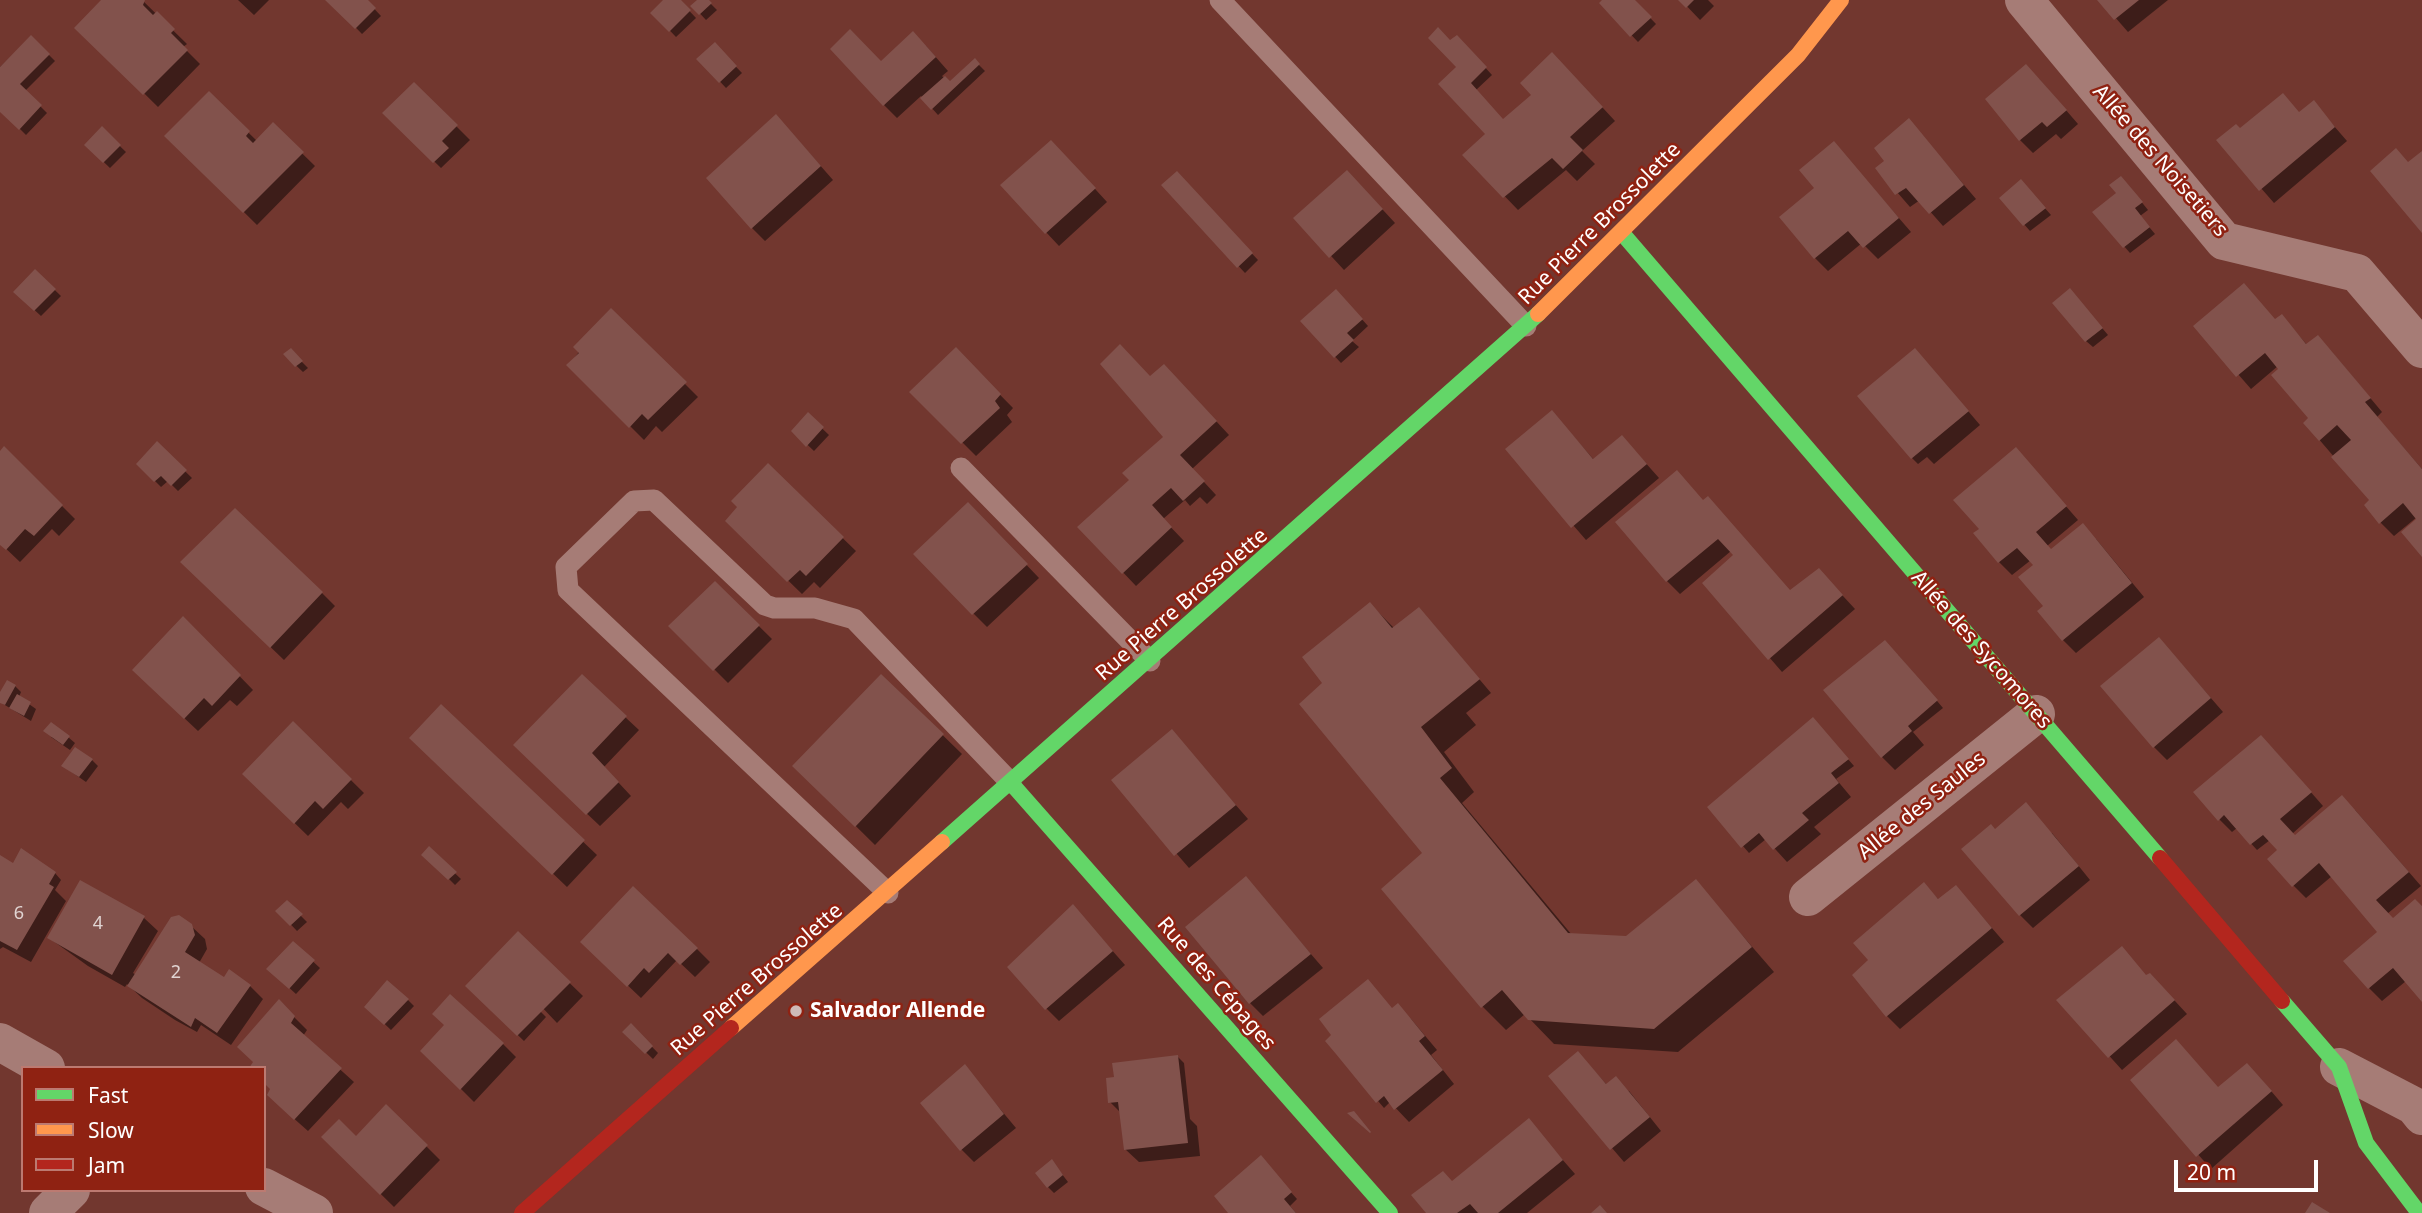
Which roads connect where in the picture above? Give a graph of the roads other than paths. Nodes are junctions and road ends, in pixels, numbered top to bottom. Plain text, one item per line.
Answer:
1 (1220, 0) edge
2 (1841, 0) edge
3 (2024, 0) edge
4 (1622, 233) junction
5 (1526, 326) junction
6 (2422, 349) edge
7 (961, 468) dead end
8 (1150, 661) junction
9 (2036, 714) junction
10 (1011, 783) junction
11 (888, 893) junction
12 (1808, 897) dead end
13 (0, 1042) edge
14 (42, 1066) edge
15 (2339, 1067) junction
16 (2422, 1116) edge
17 (266, 1188) edge
18 (69, 1192) edge
19 (48, 1213) edge
20 (314, 1213) edge
21 (523, 1213) edge
22 (1390, 1213) edge
23 (2419, 1213) edge

1 - 5 lane
2 - 4 street, Rue Pierre Brossolette
3 - 6 street, Allée des Noisetiers
4 - 5 street, Rue Pierre Brossolette
4 - 9 street, Allée des Sycomores
5 - 8 street, Rue Pierre Brossolette
7 - 8 lane
8 - 10 street, Rue Pierre Brossolette
9 - 12 street, Allée des Saules
9 - 15 street, Allée des Sycomores
10 - 11 street, Rue Pierre Brossolette
10 - 11 lane
10 - 22 street, Rue des Cépages
11 - 21 street, Rue Pierre Brossolette
13 - 14 street
15 - 16 street, Allée des Sycomores
15 - 23 street, Allée des Sycomores
17 - 20 street
18 - 19 street

